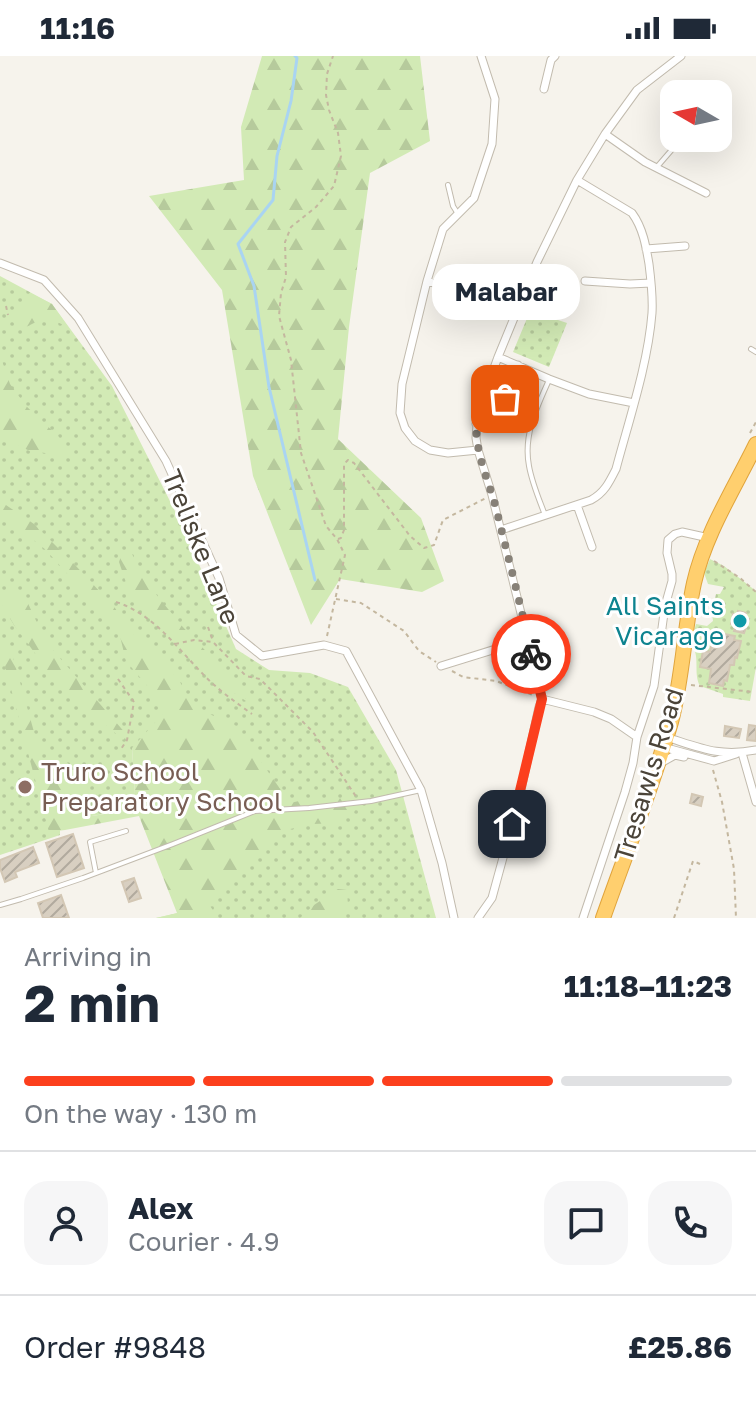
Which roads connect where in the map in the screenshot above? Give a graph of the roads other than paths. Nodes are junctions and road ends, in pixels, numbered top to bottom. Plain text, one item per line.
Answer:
1 (481, 56) edge
2 (555, 56) edge
3 (681, 56) edge
4 (544, 89) dead end
5 (605, 134) junction
6 (670, 152) edge
7 (656, 168) junction
8 (577, 180) junction
9 (448, 185) dead end
10 (706, 193) dead end
11 (458, 214) junction
12 (685, 246) dead end
13 (646, 249) junction
14 (0, 263) edge
15 (427, 281) junction
16 (585, 281) dead end
17 (651, 283) junction
18 (518, 309) junction
19 (498, 357) junction
20 (518, 365) junction
21 (549, 379) junction
22 (634, 403) junction
23 (476, 424) junction
24 (756, 444) edge
25 (478, 450) junction
26 (577, 505) junction
27 (545, 515) junction
28 (501, 530) junction
29 (709, 538) junction
30 (592, 547) dead end
31 (528, 639) junction
32 (441, 666) road end
33 (542, 699) junction
34 (637, 737) junction
35 (664, 742) junction
36 (756, 750) edge
37 (742, 753) junction
38 (714, 761) junction
39 (657, 766) junction
40 (421, 790) junction
41 (756, 802) edge
42 (126, 831) dead end
43 (96, 873) junction
44 (0, 905) edge
45 (454, 918) edge
46 (478, 918) edge
47 (583, 918) edge
48 (603, 918) edge

1 - 11 street
2 - 4 street
3 - 5 street
5 - 7 street
5 - 8 street
6 - 7 lane
7 - 10 street
8 - 13 street
8 - 18 street
9 - 11 lane
11 - 15 street
12 - 13 street
13 - 17 street
14 - 40 street, Treliske Lane
15 - 18 street
15 - 25 street
16 - 17 street
17 - 22 street
18 - 19 street
19 - 20 street
19 - 23 street
20 - 21 street
20 - 23 street
21 - 22 street
21 - 27 lane
22 - 26 street
23 - 25 street
24 - 29 highway, Tresawls Road
25 - 28 street
26 - 27 street
26 - 30 street
27 - 28 street
28 - 31 street
29 - 34 street
29 - 35 highway, Tresawls Road
31 - 32 street
31 - 33 street
33 - 34 street
33 - 46 street
34 - 47 street
35 - 37 street
35 - 38 street
35 - 39 highway, Tresawls Road
36 - 37 street
37 - 38 street
37 - 41 street
38 - 39 street
39 - 48 highway, Tresawls Road
40 - 43 lane
40 - 45 street
42 - 43 lane
43 - 44 lane

